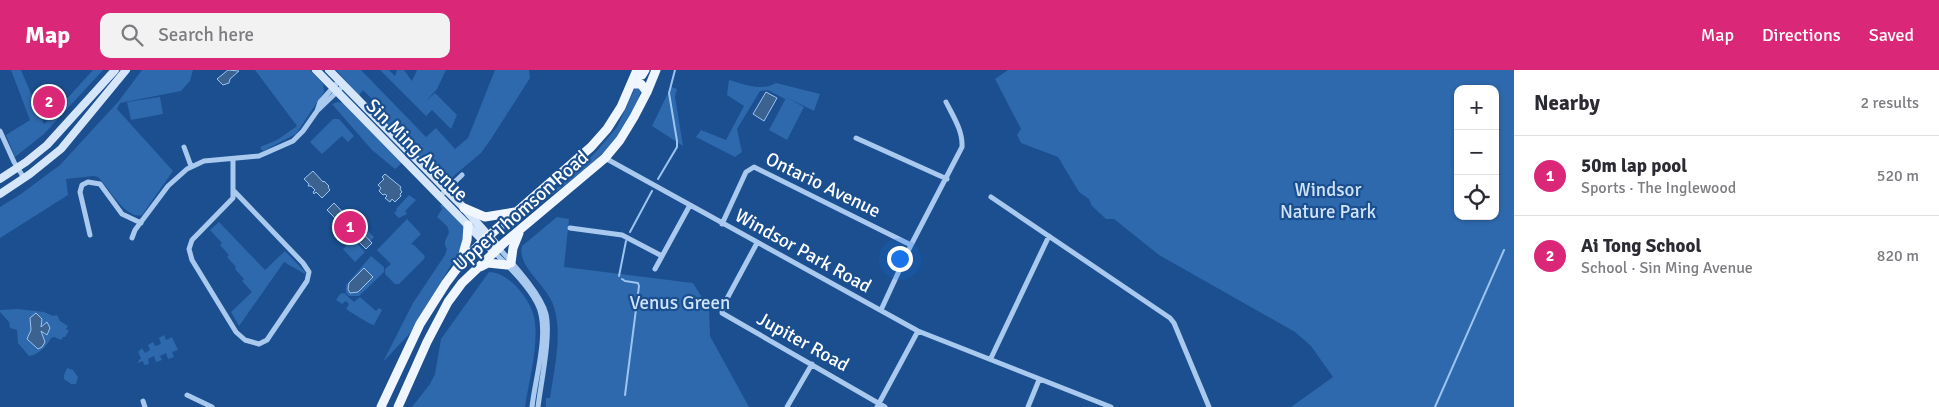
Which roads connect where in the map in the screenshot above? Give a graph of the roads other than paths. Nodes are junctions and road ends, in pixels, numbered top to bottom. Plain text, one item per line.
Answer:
1 (115, 70) edge
2 (126, 70) edge
3 (316, 70) edge
4 (329, 70) edge
5 (645, 70) edge
6 (656, 70) edge
7 (634, 76) edge
8 (342, 83) junction
9 (335, 90) junction
10 (647, 92) junction
11 (946, 102) dead end
12 (0, 131) edge
13 (856, 138) dead end
14 (184, 147) dead end
15 (605, 158) junction
16 (233, 159) junction
17 (191, 166) junction
18 (17, 168) junction
19 (462, 175) dead end
20 (24, 178) junction
21 (0, 179) edge
22 (947, 179) junction
23 (234, 191) junction
24 (442, 193) junction
25 (0, 194) edge
26 (991, 197) dead end
27 (690, 206) junction
28 (464, 208) junction
29 (518, 212) junction
30 (141, 223) junction
31 (722, 224) junction
32 (468, 225) junction
33 (570, 228) dead end
34 (520, 230) junction
35 (90, 234) dead end
36 (1049, 236) junction
37 (132, 238) dead end
38 (485, 239) junction
39 (757, 243) junction
40 (912, 245) junction
41 (496, 250) junction
42 (662, 256) junction
43 (460, 264) junction
44 (509, 264) junction
45 (475, 269) junction
46 (655, 269) dead end
47 (537, 299) junction
48 (881, 310) junction
49 (918, 331) junction
50 (991, 358) junction
51 (812, 364) junction
52 (1039, 380) junction
53 (187, 395) dead end
54 (142, 401) dead end
55 (878, 405) edge
56 (145, 407) edge
57 (212, 407) edge
58 (381, 407) edge
59 (398, 407) edge
60 (532, 407) edge
61 (538, 407) edge
62 (787, 407) edge
63 (885, 407) edge
64 (1028, 407) edge
65 (1111, 407) edge
66 (1210, 407) edge

1 - 18 main road
2 - 20 main road
3 - 9 main road, Sin Ming Avenue
4 - 8 main road, Sin Ming Avenue
5 - 7 main road
6 - 10 main road, Upper Thomson Road
7 - 10 main road
7 - 29 main road, Upper Thomson Road
8 - 9 street
8 - 24 main road, Sin Ming Avenue
9 - 16 street
9 - 24 main road, Sin Ming Avenue
10 - 15 main road, Upper Thomson Road
11 - 22 street
12 - 18 street
13 - 22 street
14 - 17 street
15 - 27 street, Windsor Park Road
15 - 34 main road, Upper Thomson Road
16 - 17 street
16 - 23 street
17 - 30 street
18 - 20 street
18 - 21 main road
19 - 24 street
20 - 25 main road
22 - 40 street
23 - 23 street
24 - 28 main road, Sin Ming Avenue
24 - 32 main road, Sin Ming Avenue
26 - 36 street
27 - 31 street, Windsor Park Road
27 - 42 street
28 - 29 main road
28 - 38 main road, Sin Ming Avenue
29 - 38 main road, Upper Thomson Road
30 - 35 street
30 - 37 street
31 - 39 street, Windsor Park Road
31 - 40 street, Ontario Avenue
32 - 38 main road, Sin Ming Avenue
32 - 43 main road
33 - 42 street
34 - 41 main road, Upper Thomson Road
34 - 44 main road
36 - 50 street
36 - 66 street
38 - 41 main road
38 - 43 main road, Upper Thomson Road
39 - 48 street, Windsor Park Road
39 - 51 street, Jupiter Road
40 - 48 street
41 - 44 street
41 - 45 main road, Upper Thomson Road
42 - 46 street
43 - 58 main road, Upper Thomson Road
44 - 45 main road
44 - 47 street
45 - 59 main road, Upper Thomson Road
47 - 60 street
47 - 61 street
48 - 49 street, Windsor Park Road
49 - 50 street, Windsor Park Road
49 - 55 street
50 - 52 street, Windsor Park Road
51 - 55 street, Jupiter Road
51 - 62 street
52 - 64 street
52 - 65 street, Windsor Park Road
53 - 57 street
54 - 56 street
55 - 63 street, Jupiter Road

